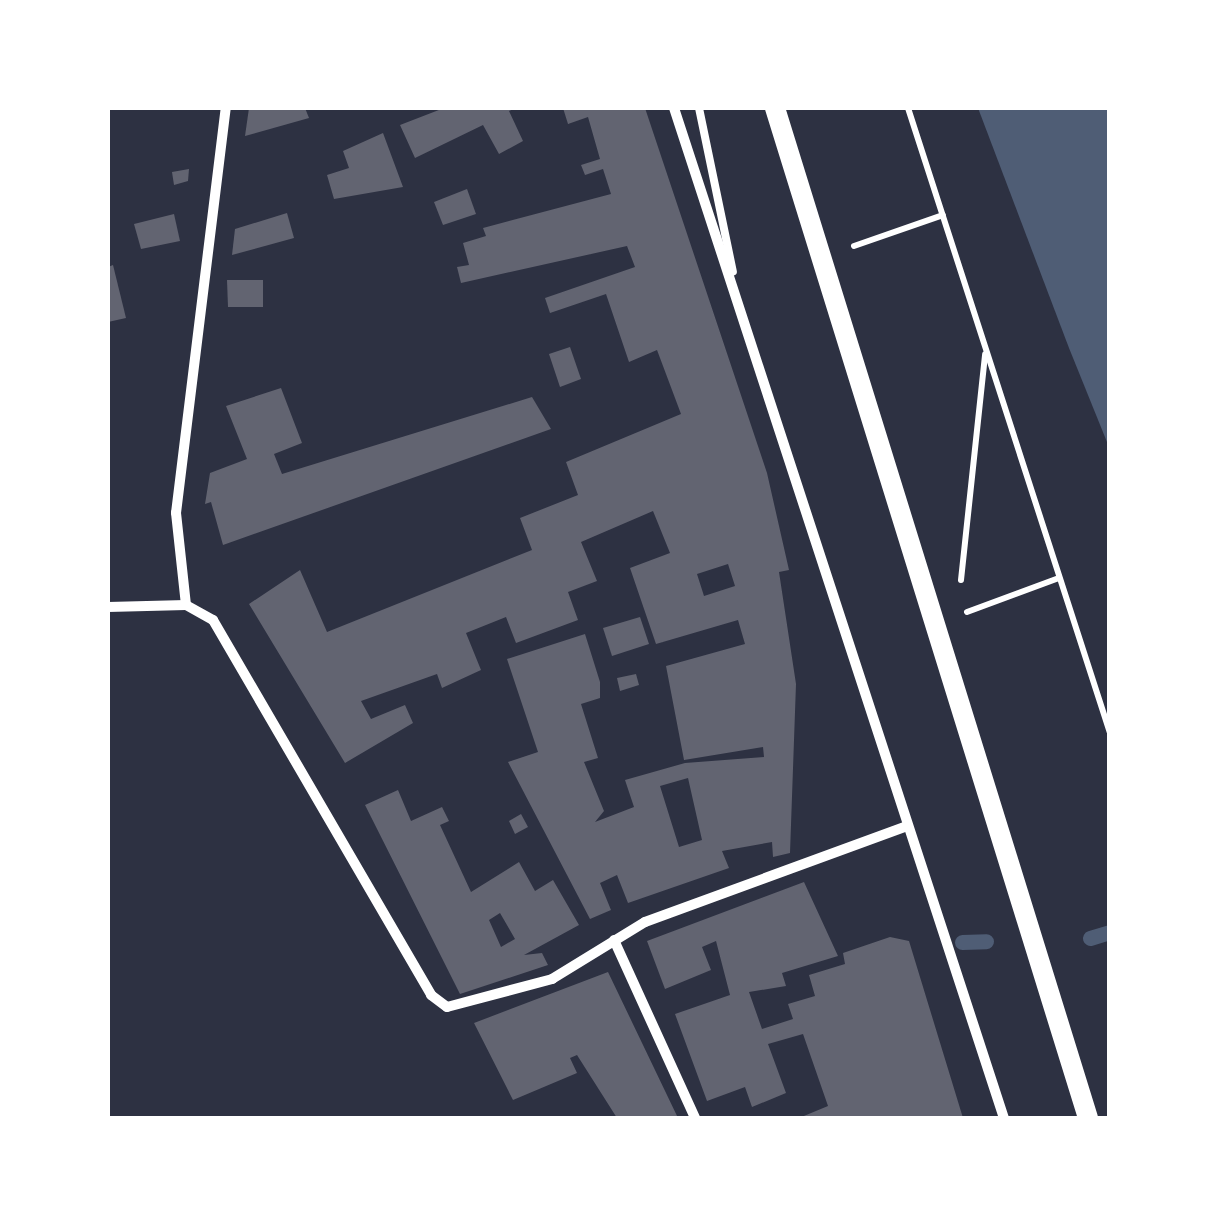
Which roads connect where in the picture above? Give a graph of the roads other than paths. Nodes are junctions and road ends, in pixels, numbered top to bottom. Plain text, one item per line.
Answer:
1 (226, 108) edge
2 (674, 108) edge
3 (700, 108) edge
4 (775, 108) edge
5 (732, 272) junction
6 (186, 605) junction
7 (108, 607) edge
8 (905, 827) junction
9 (614, 940) junction
10 (695, 1118) edge
11 (1004, 1118) edge
12 (1088, 1118) edge

1 - 6 street
2 - 5 street
3 - 5 lane
4 - 12 main road
5 - 8 street
6 - 7 street
6 - 9 street
8 - 9 street
8 - 11 street
9 - 10 street

